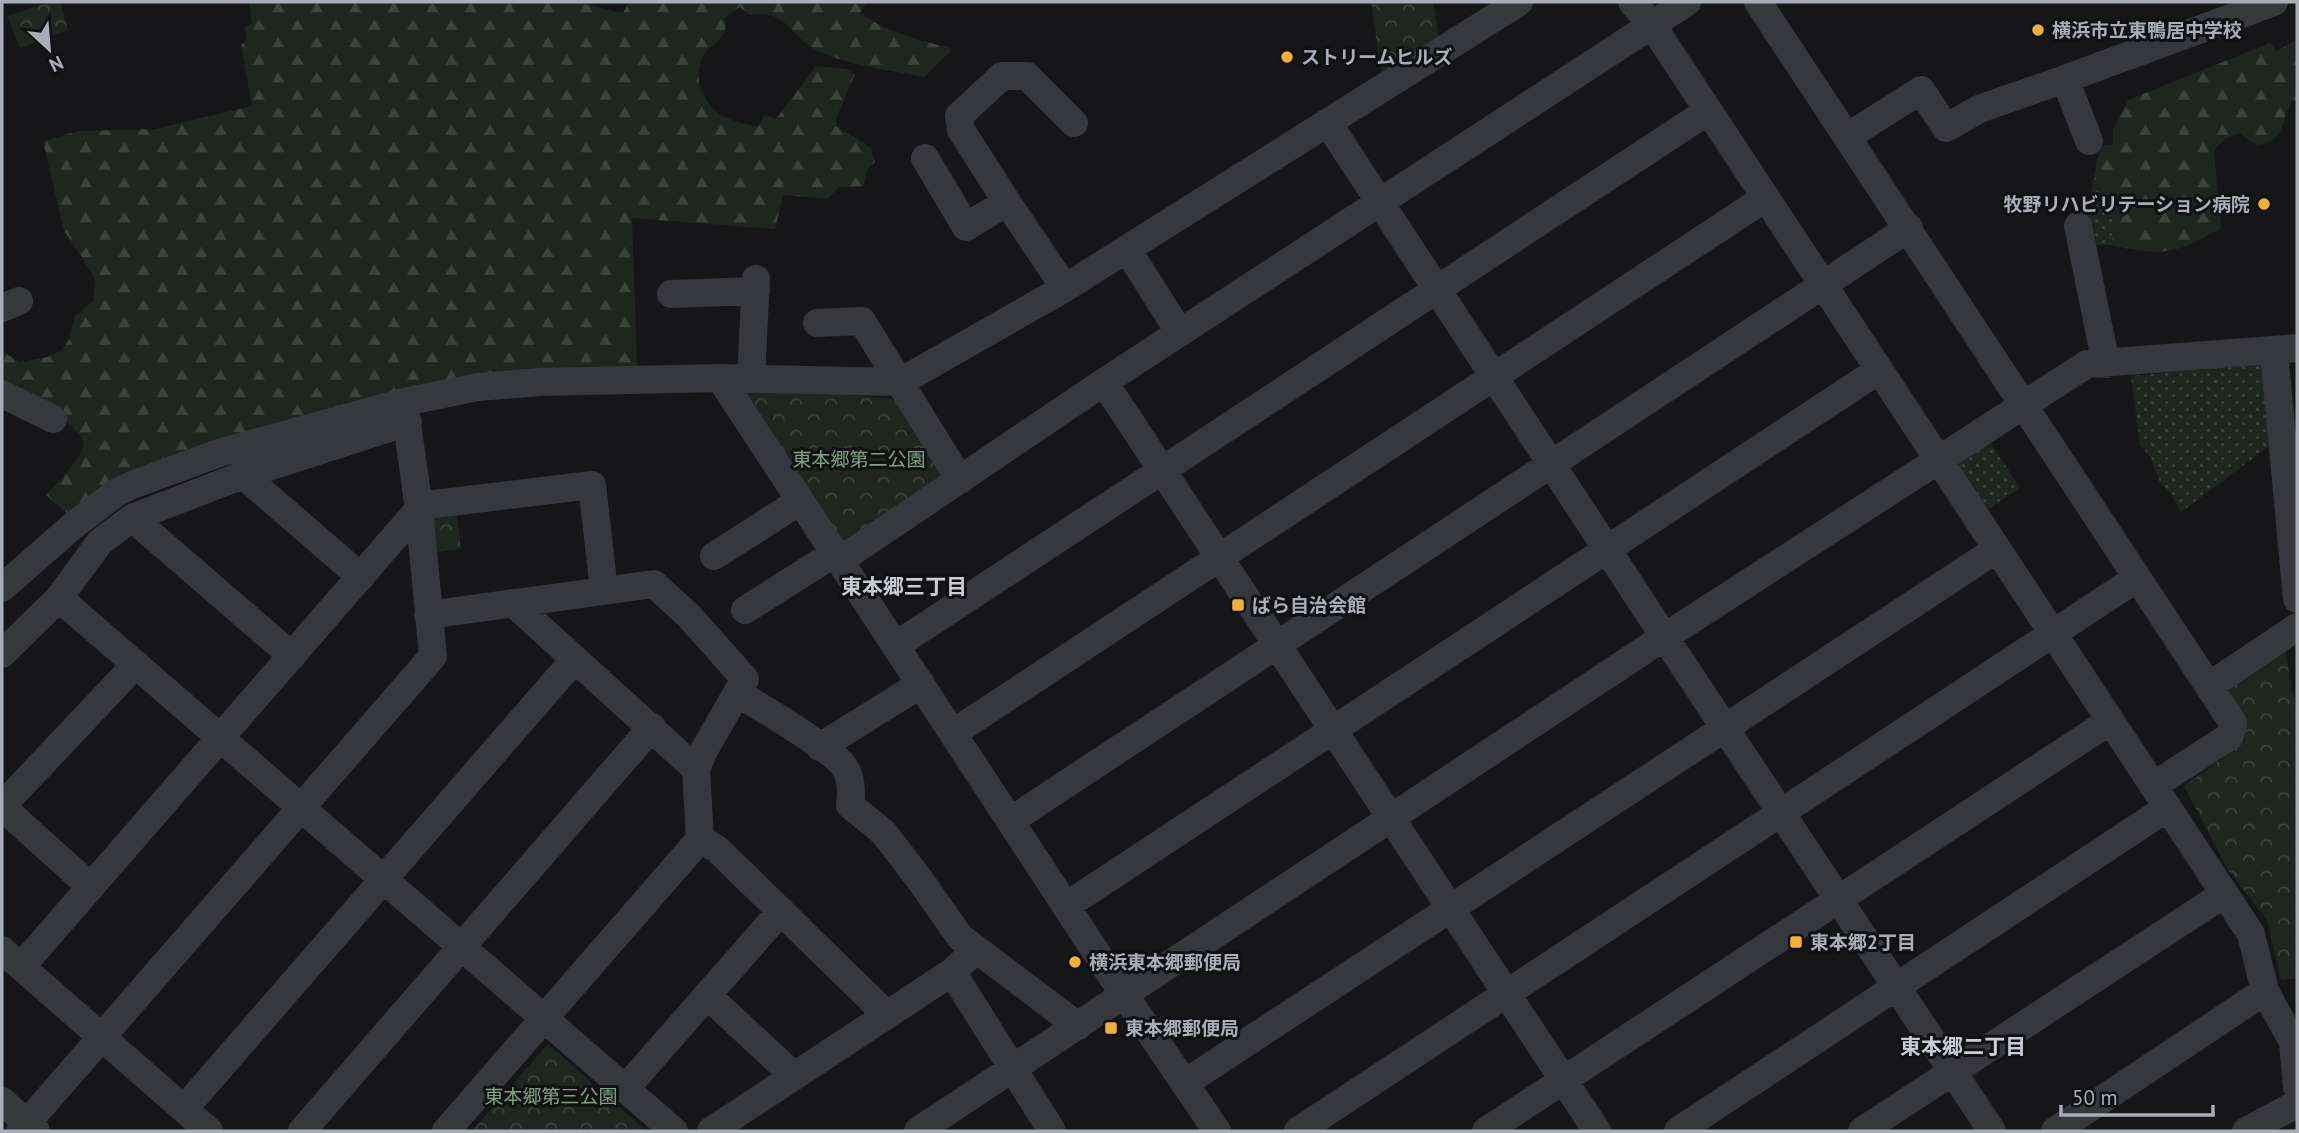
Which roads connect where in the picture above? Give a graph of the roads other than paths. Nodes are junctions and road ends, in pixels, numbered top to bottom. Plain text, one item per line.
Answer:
1 (1519, 2) edge
2 (1632, 2) edge
3 (1687, 2) edge
4 (1758, 2) edge
5 (2274, 2) edge
6 (1483, 13) edge
7 (1652, 25) junction
8 (2065, 79) junction
9 (1707, 111) junction
10 (1059, 116) dead end
11 (1328, 123) junction
12 (1847, 137) junction
13 (2089, 141) dead end
14 (925, 158) dead end
15 (1765, 198) junction
16 (1007, 202) junction
17 (1380, 203) junction
18 (2078, 226) dead end
19 (1909, 228) junction
20 (1127, 249) junction
21 (1823, 285) junction
22 (1065, 288) junction
23 (1437, 289) junction
24 (671, 294) dead end
25 (817, 323) dead end
26 (1180, 333) junction
27 (2286, 350) edge
28 (2106, 364) junction
29 (1879, 370) junction
30 (1493, 376) junction
31 (720, 377) junction
32 (751, 378) junction
33 (900, 382) junction
34 (1104, 382) junction
35 (2, 394) edge
36 (2023, 404) junction
37 (406, 412) junction
38 (53, 419) dead end
39 (1938, 459) junction
40 (1552, 464) junction
41 (1161, 470) junction
42 (243, 475) junction
43 (960, 480) junction
44 (800, 501) junction
45 (418, 509) junction
46 (131, 518) junction
47 (1608, 548) junction
48 (1997, 549) junction
49 (714, 556) dead end
50 (837, 557) junction
51 (1219, 558) junction
52 (361, 577) junction
53 (2137, 578) junction
54 (2, 587) edge
55 (604, 590) junction
56 (59, 598) junction
57 (2297, 600) edge
58 (513, 603) junction
59 (746, 610) dead end
60 (428, 615) junction
61 (2297, 628) edge
62 (2053, 633) junction
63 (1665, 636) junction
64 (1277, 645) junction
65 (895, 646) junction
66 (2, 654) edge
67 (292, 656) junction
68 (574, 660) junction
69 (136, 664) junction
70 (920, 684) junction
71 (2209, 686) junction
72 (738, 693) junction
73 (2110, 721) junction
74 (652, 727) junction
75 (1725, 727) junction
76 (1333, 730) junction
77 (953, 733) junction
78 (221, 738) junction
79 (820, 747) junction
80 (696, 769) junction
81 (2160, 797) junction
82 (2, 807) edge
83 (302, 808) junction
84 (1781, 812) junction
85 (1391, 817) junction
86 (1010, 821) junction
87 (701, 839) junction
88 (384, 879) junction
89 (91, 887) junction
90 (2224, 894) junction
91 (1839, 899) junction
92 (1066, 906) junction
93 (1450, 908) junction
94 (781, 911) junction
95 (463, 948) junction
96 (975, 951) junction
97 (11, 959) edge
98 (952, 972) junction
99 (1896, 986) junction
100 (2265, 991) junction
101 (1507, 993) junction
102 (707, 995) junction
103 (1124, 995) junction
104 (887, 1014) junction
105 (543, 1019) junction
106 (1078, 1026) junction
107 (103, 1038) junction
108 (1012, 1069) junction
109 (1952, 1072) junction
110 (794, 1076) junction
111 (1564, 1081) junction
112 (1185, 1083) junction
113 (625, 1089) junction
114 (2297, 1099) edge
115 (2, 1101) edge
116 (184, 1109) junction
117 (2255, 1128) edge
118 (28, 1129) edge
119 (209, 1131) edge
120 (302, 1131) edge
121 (446, 1131) edge
122 (674, 1131) edge
123 (711, 1131) edge
124 (918, 1131) edge
125 (1052, 1131) edge
126 (1217, 1131) edge
127 (1298, 1131) edge
128 (1486, 1131) edge
129 (1597, 1131) edge
130 (1678, 1131) edge
131 (1862, 1131) edge
132 (1993, 1131) edge
133 (2055, 1131) edge

1 - 6 street
2 - 7 street
3 - 7 street
4 - 12 street
5 - 8 street
6 - 11 street
7 - 9 street
7 - 17 street
8 - 12 street
8 - 13 street
9 - 15 street
9 - 23 street
10 - 16 street
11 - 17 street
11 - 20 street
12 - 19 street
14 - 16 street
15 - 21 street
15 - 30 street
16 - 22 street
17 - 23 street
17 - 26 street
18 - 28 street
19 - 21 street
19 - 36 street
20 - 22 street
20 - 26 street
21 - 29 street
21 - 40 street
22 - 33 street
23 - 30 street
23 - 41 street
24 - 32 street
25 - 33 street
26 - 34 street
27 - 28 street
27 - 57 street
28 - 36 street
29 - 39 street
29 - 47 street
30 - 40 street
30 - 51 street
31 - 32 street
31 - 37 street
31 - 44 street
32 - 33 street
33 - 43 street
34 - 41 street
34 - 43 street
35 - 38 street
36 - 39 street
36 - 53 street
37 - 42 street
37 - 45 street
37 - 54 street
39 - 48 street
39 - 63 street
40 - 47 street
40 - 64 street
41 - 51 street
41 - 65 street
42 - 46 street
42 - 52 street
43 - 50 street
44 - 49 street
44 - 50 street
45 - 52 street
45 - 55 street
45 - 60 street
46 - 56 street
46 - 67 street
47 - 63 street
47 - 76 street
48 - 62 street
48 - 75 street
50 - 59 street
50 - 65 street
51 - 64 street
51 - 77 street
52 - 67 street
53 - 62 street
53 - 71 street
55 - 58 street
55 - 72 street
56 - 66 street
56 - 69 street
58 - 60 street
58 - 68 street
60 - 83 street
61 - 71 street
62 - 73 street
62 - 84 street
63 - 75 street
63 - 85 street
64 - 76 street
64 - 86 street
65 - 70 street
67 - 78 street
68 - 74 street
68 - 88 street
69 - 78 street
69 - 82 street
70 - 77 street
70 - 79 street
71 - 81 street
72 - 79 street
72 - 80 street
73 - 81 street
73 - 91 street
74 - 80 street
74 - 95 street
75 - 84 street
75 - 93 street
76 - 85 street
76 - 92 street
77 - 86 street
78 - 83 street
78 - 89 street
79 - 96 street
80 - 87 street
81 - 90 street
81 - 99 street
82 - 89 street
83 - 88 street
83 - 107 street
84 - 91 street
84 - 101 street
85 - 93 street
85 - 103 street
86 - 92 street
87 - 94 street
87 - 105 street
88 - 95 street
88 - 116 street
89 - 97 street
90 - 100 street
90 - 109 street
91 - 99 street
91 - 111 street
92 - 103 street
93 - 101 street
93 - 112 street
94 - 102 street
94 - 104 street
95 - 105 street
95 - 120 street
96 - 98 street
96 - 106 street
97 - 107 street
98 - 104 street
98 - 108 street
99 - 109 street
99 - 130 street
100 - 114 street
100 - 133 street
101 - 111 street
101 - 127 street
102 - 110 street
102 - 113 street
103 - 106 street
103 - 112 street
104 - 110 street
105 - 113 street
105 - 121 street
106 - 108 street
107 - 116 street
107 - 118 street
108 - 124 street
108 - 125 street
109 - 131 street
109 - 132 street
110 - 123 street
111 - 128 street
111 - 129 street
112 - 126 street
113 - 122 street
114 - 117 street
115 - 118 street
116 - 119 street

